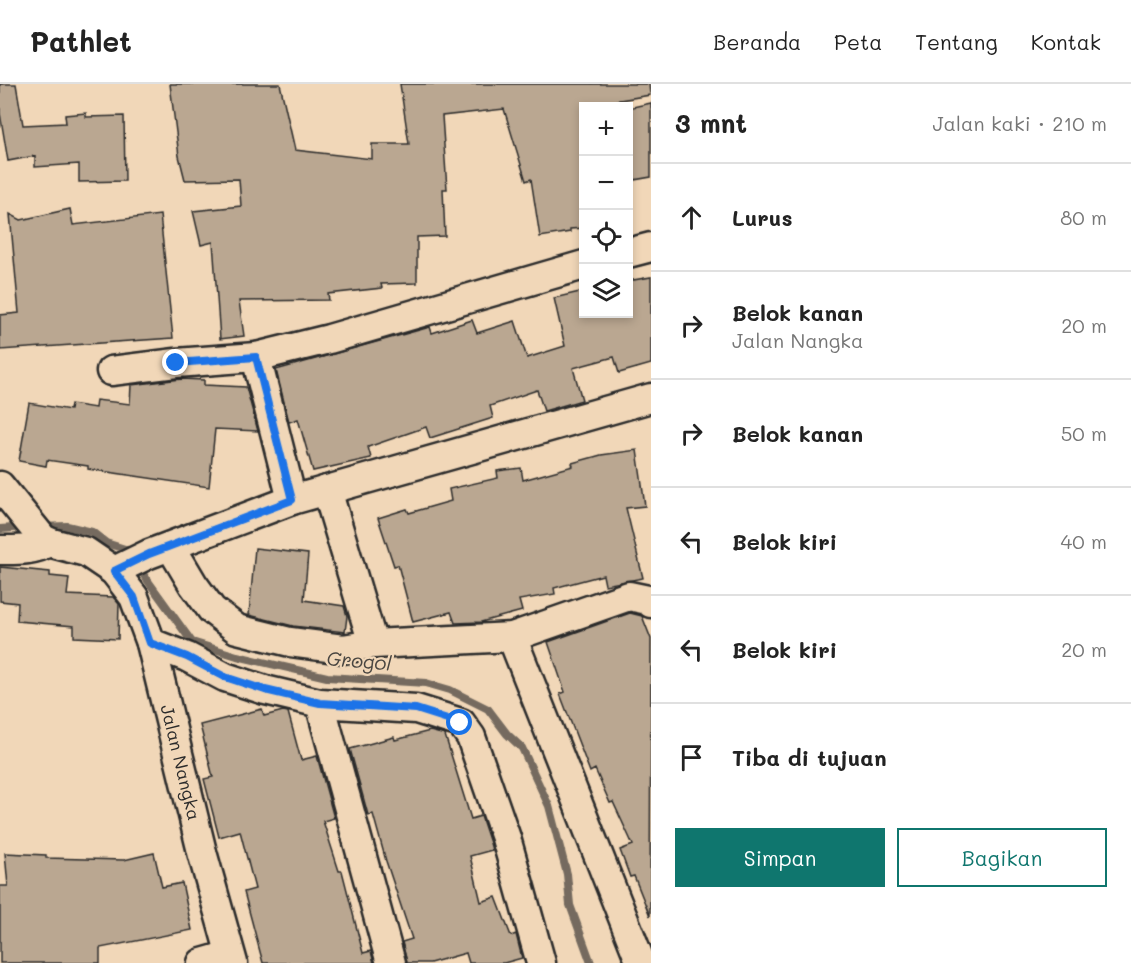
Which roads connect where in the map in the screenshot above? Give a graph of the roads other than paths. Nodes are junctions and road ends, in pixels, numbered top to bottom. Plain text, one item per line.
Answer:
1 (651, 247) edge
2 (633, 252) edge
3 (579, 266) edge
4 (256, 357) junction
5 (111, 371) dead end
6 (651, 398) edge
7 (327, 490) junction
8 (8, 494) edge
9 (292, 500) junction
10 (46, 540) junction
11 (0, 550) edge
12 (140, 559) junction
13 (651, 603) edge
14 (512, 637) junction
15 (150, 643) junction
16 (373, 644) junction
17 (320, 703) junction
18 (232, 959) edge
19 (202, 963) edge
20 (391, 963) edge
21 (541, 963) edge
22 (641, 963) edge

1 - 2 street
3 - 4 street
4 - 5 street
4 - 9 street
6 - 7 street
7 - 9 street
7 - 16 street
8 - 10 street
9 - 12 street
10 - 11 street
10 - 12 street
12 - 15 street, Jalan Nangka
12 - 16 street
13 - 14 street
14 - 16 street
14 - 22 street
15 - 17 street
15 - 18 street, Jalan Nangka
17 - 20 street
17 - 21 street
18 - 19 street

